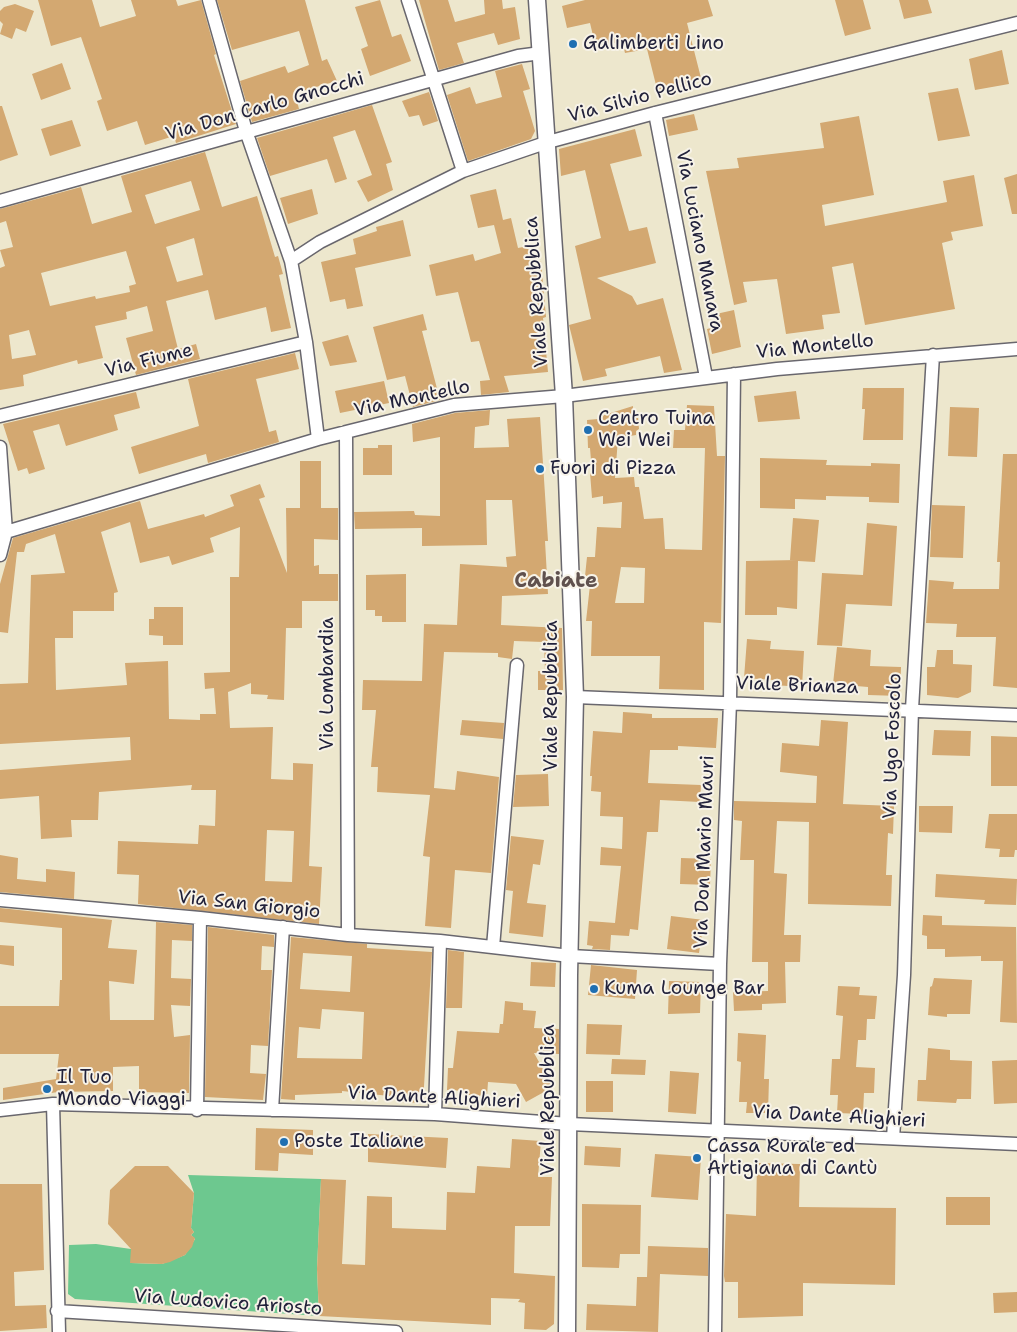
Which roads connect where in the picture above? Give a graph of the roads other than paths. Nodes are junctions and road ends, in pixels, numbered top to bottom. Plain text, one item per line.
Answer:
1 (209, 0) edge
2 (408, 0) edge
3 (538, 0) edge
4 (1017, 23) edge
5 (541, 52) junction
6 (433, 80) junction
7 (655, 113) junction
8 (246, 131) junction
9 (548, 142) junction
10 (463, 172) junction
11 (0, 201) edge
12 (291, 261) junction
13 (306, 342) junction
14 (1017, 349) edge
15 (933, 355) junction
16 (734, 374) junction
17 (706, 377) junction
18 (564, 396) junction
19 (0, 416) edge
20 (346, 432) junction
21 (318, 439) junction
22 (0, 447) edge
23 (6, 532) junction
24 (0, 555) edge
25 (517, 665) dead end
26 (575, 697) junction
27 (730, 702) junction
28 (912, 709) junction
29 (1017, 714) edge
30 (0, 900) edge
31 (200, 918) junction
32 (283, 927) junction
33 (348, 935) junction
34 (440, 941) junction
35 (493, 947) junction
36 (570, 956) junction
37 (720, 964) junction
38 (53, 1104) junction
39 (0, 1110) edge
40 (197, 1110) junction
41 (272, 1110) junction
42 (435, 1114) junction
43 (569, 1124) junction
44 (718, 1129) junction
45 (894, 1138) junction
46 (1017, 1144) edge
47 (58, 1310) junction
48 (256, 1328) edge
49 (59, 1332) edge
50 (396, 1332) edge
51 (567, 1332) edge
52 (714, 1332) edge

1 - 8 street
2 - 6 street
3 - 5 street, Viale Repubblica
4 - 7 street, Via Silvio Pellico
5 - 6 street, Via Don Carlo Gnocchi
5 - 9 street, Viale Repubblica
6 - 8 street, Via Don Carlo Gnocchi
6 - 10 street
7 - 9 street, Via Silvio Pellico
7 - 17 street, Via Luciano Manara
8 - 11 street, Via Don Carlo Gnocchi
8 - 12 street
9 - 10 street, Via Silvio Pellico
9 - 18 street, Viale Repubblica
10 - 12 street, Via Silvio Pellico
12 - 13 street
13 - 19 street, Via Fiume
13 - 21 street
14 - 15 street, Via Montello
15 - 16 street, Via Montello
15 - 28 street, Via Ugo Foscolo
16 - 17 street, Via Montello
16 - 27 street, Via Don Mario Mauri
17 - 18 street, Via Montello
18 - 20 street, Via Montello
18 - 26 street, Viale Repubblica
20 - 21 street, Via Montello
20 - 33 street, Via Lombardia
21 - 23 street, Via Montello
22 - 23 street
23 - 24 street
25 - 35 street
26 - 27 street, Viale Brianza
26 - 36 street, Viale Repubblica
27 - 28 street, Viale Brianza
27 - 37 street, Via Don Mario Mauri
28 - 29 street, Viale Brianza
28 - 45 street, Via Ugo Foscolo
30 - 31 street, Via San Giorgio
31 - 32 street, Via San Giorgio
31 - 40 street
32 - 33 street, Via San Giorgio
32 - 41 street
33 - 34 street, Via San Giorgio
34 - 35 street, Via San Giorgio
34 - 42 street
35 - 36 street, Via San Giorgio
36 - 37 street, Via San Giorgio
36 - 43 street, Viale Repubblica
37 - 44 street, Via Don Mario Mauri
38 - 39 street, Via Dante Alighieri
38 - 40 street, Via Dante Alighieri
38 - 47 street
40 - 41 street, Via Dante Alighieri
41 - 42 street, Via Dante Alighieri
42 - 43 street, Via Dante Alighieri
43 - 44 street, Via Dante Alighieri
43 - 51 street, Viale Repubblica
44 - 45 street, Via Dante Alighieri
44 - 52 street, Via Don Mario Mauri
45 - 46 street, Via Dante Alighieri
47 - 48 street, Via Ludovico Ariosto
47 - 49 street
48 - 50 street, Via Ludovico Ariosto

